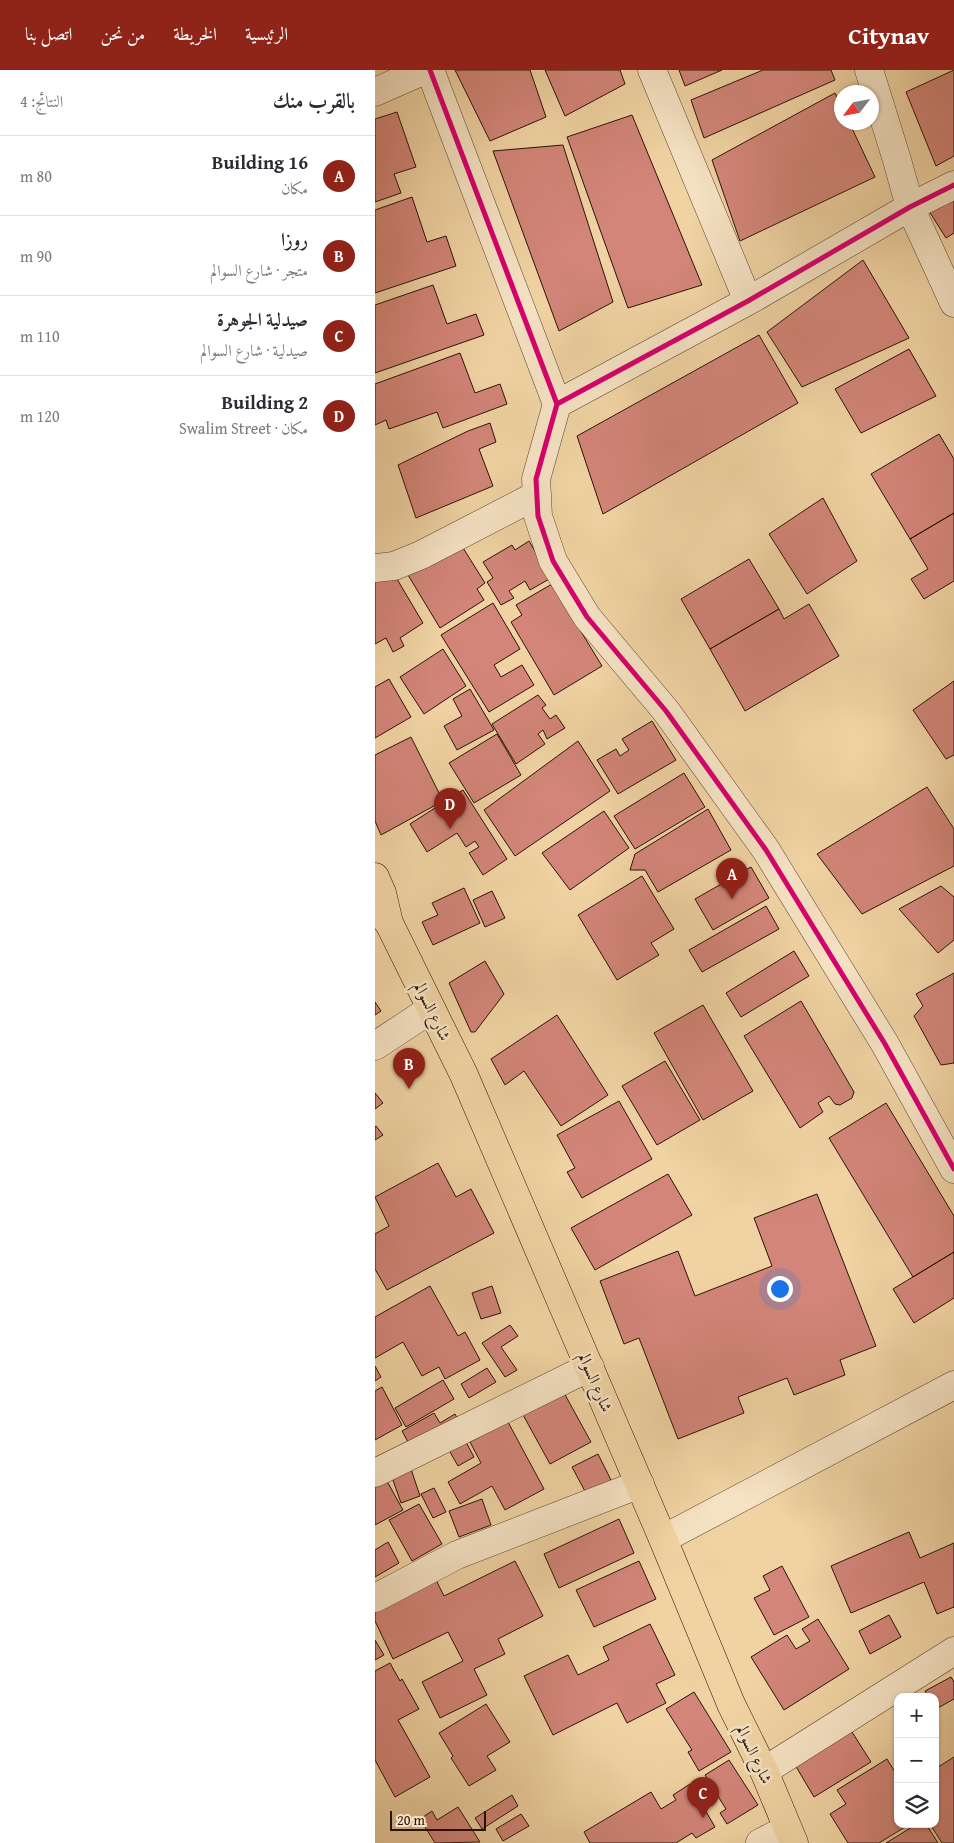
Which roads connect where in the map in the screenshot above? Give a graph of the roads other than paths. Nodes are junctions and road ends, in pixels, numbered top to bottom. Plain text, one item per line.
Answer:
1 (425, 70) edge
2 (430, 70) edge
3 (652, 70) edge
4 (869, 70) edge
5 (375, 92) edge
6 (954, 185) edge
7 (910, 207) junction
8 (747, 302) junction
9 (954, 303) edge
10 (557, 404) junction
11 (537, 495) junction
12 (375, 568) edge
13 (375, 877) edge
14 (382, 915) edge
15 (431, 1009) junction
16 (375, 1046) edge
17 (954, 1169) edge
18 (590, 1367) junction
19 (954, 1385) edge
20 (375, 1473) edge
21 (640, 1484) junction
22 (663, 1538) junction
23 (375, 1598) edge
24 (954, 1651) edge
25 (763, 1771) junction
26 (791, 1836) edge
27 (760, 1843) edge

1 - 5 street
2 - 10 street
3 - 8 street
4 - 7 street
6 - 7 street
7 - 8 street
7 - 9 street
8 - 10 street
10 - 11 street
11 - 12 street
11 - 17 street
13 - 14 main road, شارع السوالم
14 - 15 main road, شارع السوالم
15 - 16 street
15 - 18 main road, شارع السوالم
18 - 20 street
18 - 21 main road, شارع السوالم
19 - 22 street
21 - 22 main road, شارع السوالم
21 - 23 street
22 - 25 main road, شارع السوالم
24 - 25 street
25 - 26 main road, شارع السوالم
26 - 27 street

